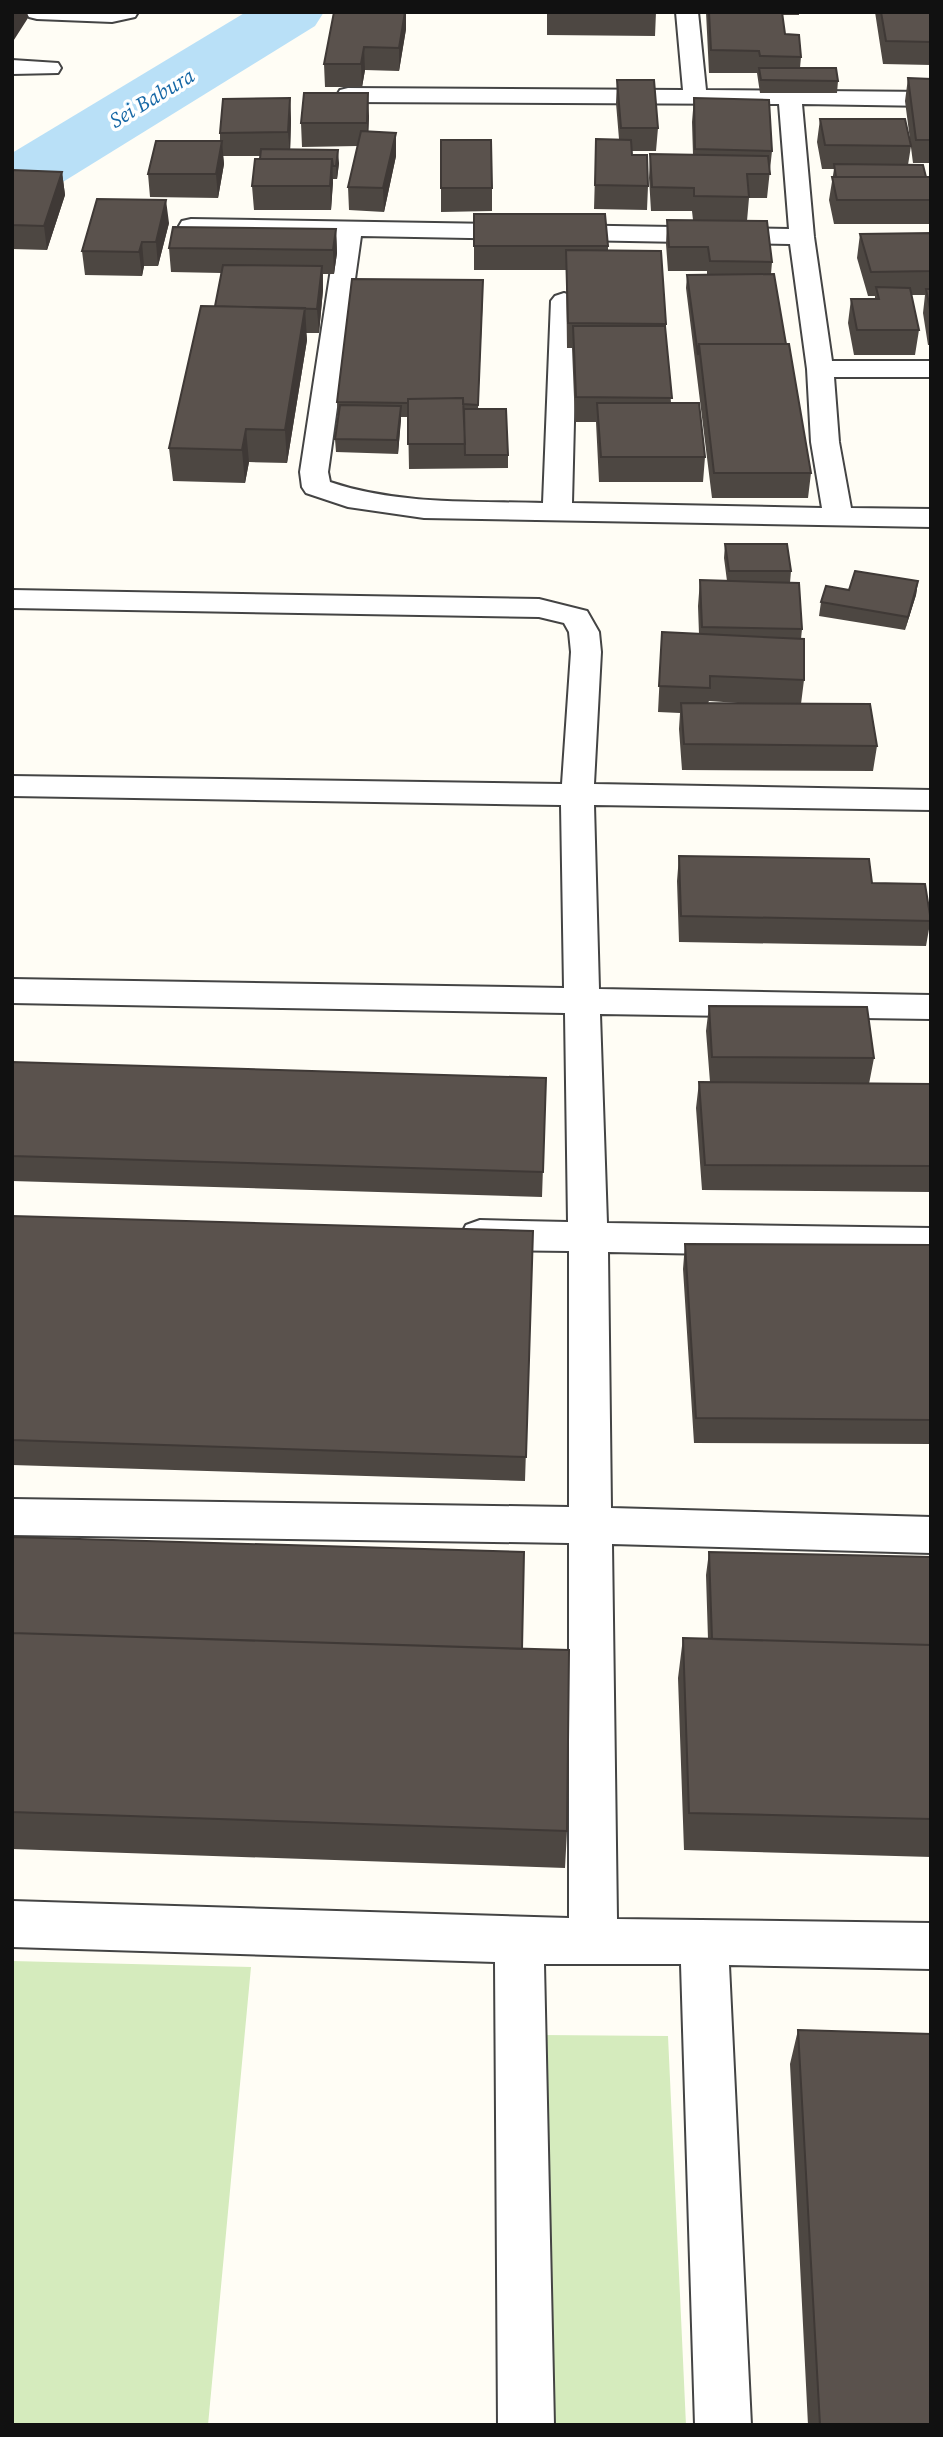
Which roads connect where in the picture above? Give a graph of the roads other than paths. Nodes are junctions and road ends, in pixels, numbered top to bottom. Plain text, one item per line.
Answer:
1 (37, 12) edge
2 (127, 12) edge
3 (687, 12) edge
4 (12, 67) edge
5 (50, 68) dead end
6 (348, 95) edge
7 (695, 96) junction
8 (790, 97) junction
9 (931, 99) edge
10 (191, 226) edge
11 (349, 230) junction
12 (802, 237) junction
13 (564, 301) edge
14 (820, 369) junction
15 (931, 369) edge
16 (557, 513) junction
17 (838, 517) junction
18 (931, 518) edge
19 (12, 599) edge
20 (12, 786) edge
21 (577, 796) junction
22 (931, 800) edge
23 (12, 991) edge
24 (584, 1001) junction
25 (931, 1007) edge
26 (451, 1235) edge
27 (588, 1237) junction
28 (931, 1243) edge
29 (12, 1517) edge
30 (588, 1525) junction
31 (931, 1535) edge
32 (12, 1924) edge
33 (519, 1940) junction
34 (704, 1941) junction
35 (593, 1942) junction
36 (931, 1946) edge
37 (526, 2425) edge
38 (723, 2425) edge

1 - 2 street
3 - 7 street
4 - 5 street
6 - 7 street
7 - 8 street
8 - 9 street
8 - 12 street
10 - 11 street
11 - 12 street
11 - 16 street
12 - 14 street
13 - 16 street
14 - 15 street
14 - 17 street
16 - 17 street
17 - 18 street
19 - 21 street
20 - 21 street
21 - 22 street
21 - 24 street
23 - 24 street
24 - 25 street
24 - 27 street
26 - 27 street
27 - 28 street
27 - 30 street
29 - 30 street
30 - 31 street
30 - 35 street
32 - 33 street
33 - 35 street
33 - 37 street
34 - 35 street
34 - 36 street
34 - 38 street

